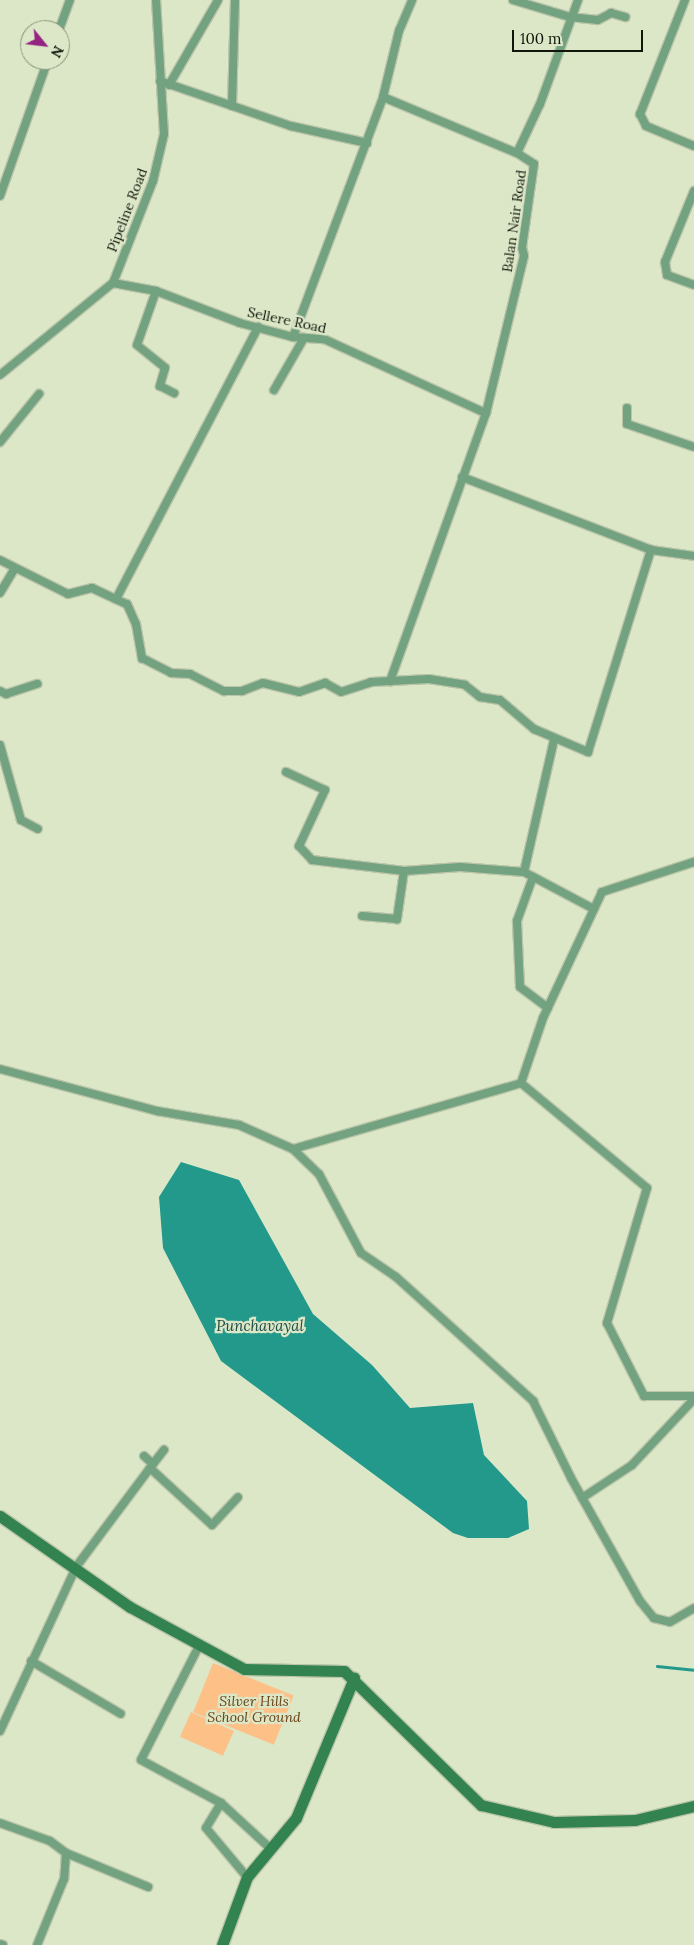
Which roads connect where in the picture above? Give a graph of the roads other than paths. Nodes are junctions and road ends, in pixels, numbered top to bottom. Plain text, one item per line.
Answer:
1 (70, 0) edge
2 (156, 0) edge
3 (218, 0) edge
4 (234, 0) edge
5 (412, 0) edge
6 (513, 0) edge
7 (578, 0) edge
8 (685, 0) edge
9 (572, 17) junction
10 (625, 17) dead end
11 (63, 20) edge
12 (44, 70) edge
13 (160, 81) junction
14 (169, 86) junction
15 (383, 97) junction
16 (232, 106) junction
17 (367, 143) junction
18 (694, 146) edge
19 (517, 154) junction
20 (694, 191) edge
21 (0, 196) edge
22 (113, 283) junction
23 (694, 285) edge
24 (156, 291) junction
25 (258, 327) junction
26 (293, 337) junction
27 (304, 338) junction
28 (0, 375) edge
29 (274, 390) dead end
30 (174, 393) dead end
31 (39, 394) dead end
32 (627, 408) dead end
33 (486, 412) junction
34 (0, 442) edge
35 (694, 447) edge
36 (462, 477) junction
37 (651, 550) junction
38 (694, 556) edge
39 (0, 560) edge
40 (15, 568) junction
41 (0, 593) edge
42 (116, 599) junction
43 (390, 681) junction
44 (37, 684) dead end
45 (0, 691) edge
46 (554, 740) junction
47 (0, 745) edge
48 (286, 772) dead end
49 (38, 829) dead end
50 (694, 862) edge
51 (404, 872) junction
52 (524, 872) junction
53 (533, 876) junction
54 (594, 909) junction
55 (362, 916) dead end
56 (548, 1008) junction
57 (0, 1069) edge
58 (521, 1083) junction
59 (293, 1149) junction
60 (694, 1397) edge
61 (164, 1450) dead end
62 (144, 1456) dead end
63 (151, 1466) junction
64 (238, 1497) dead end
65 (582, 1498) junction
66 (0, 1516) edge
67 (76, 1567) junction
68 (694, 1608) edge
69 (200, 1644) junction
70 (31, 1661) junction
71 (354, 1678) junction
72 (121, 1714) dead end
73 (0, 1731) edge
74 (221, 1803) junction
75 (694, 1806) edge
76 (0, 1823) edge
77 (272, 1850) junction
78 (66, 1853) junction
79 (247, 1877) junction
80 (148, 1887) dead end
81 (37, 1945) edge
82 (222, 1945) edge

1 - 11 street
2 - 13 street, Pipeline Road
3 - 14 street
4 - 16 street
5 - 15 street
6 - 9 street
7 - 9 street
8 - 18 street
9 - 10 street
9 - 19 street
12 - 21 street
13 - 14 street
13 - 22 street, Pipeline Road
14 - 16 street
15 - 17 street
15 - 19 street, Balan Nair Road
16 - 17 street
17 - 26 street
19 - 33 street, Balan Nair Road
20 - 23 street
22 - 24 street, Sellere Road
22 - 28 street
24 - 25 street, Sellere Road
24 - 30 street
25 - 26 street, Sellere Road
25 - 42 street
26 - 27 street, Sellere Road
27 - 29 street
27 - 33 street, Sellere Road
31 - 34 street
32 - 35 street
33 - 36 street
36 - 37 street
36 - 43 street
37 - 38 street
37 - 46 street
39 - 40 street
40 - 41 street
40 - 42 street
42 - 43 street
43 - 46 street
44 - 45 street
46 - 52 street
47 - 49 street
48 - 51 street
50 - 54 street
51 - 52 street
51 - 55 street
52 - 53 street
53 - 54 street
53 - 56 street
54 - 56 street
56 - 58 street
57 - 59 street
58 - 59 street
58 - 60 street
59 - 65 street
60 - 65 street
61 - 63 street
62 - 63 street
63 - 64 street
63 - 67 street
65 - 68 street
66 - 67 main road
67 - 69 main road
67 - 70 street
69 - 71 main road
69 - 74 street
70 - 72 street
70 - 73 street
71 - 75 main road
71 - 77 main road
74 - 77 street
74 - 79 street
76 - 78 street
77 - 79 main road
78 - 80 street
78 - 81 street
79 - 82 main road

